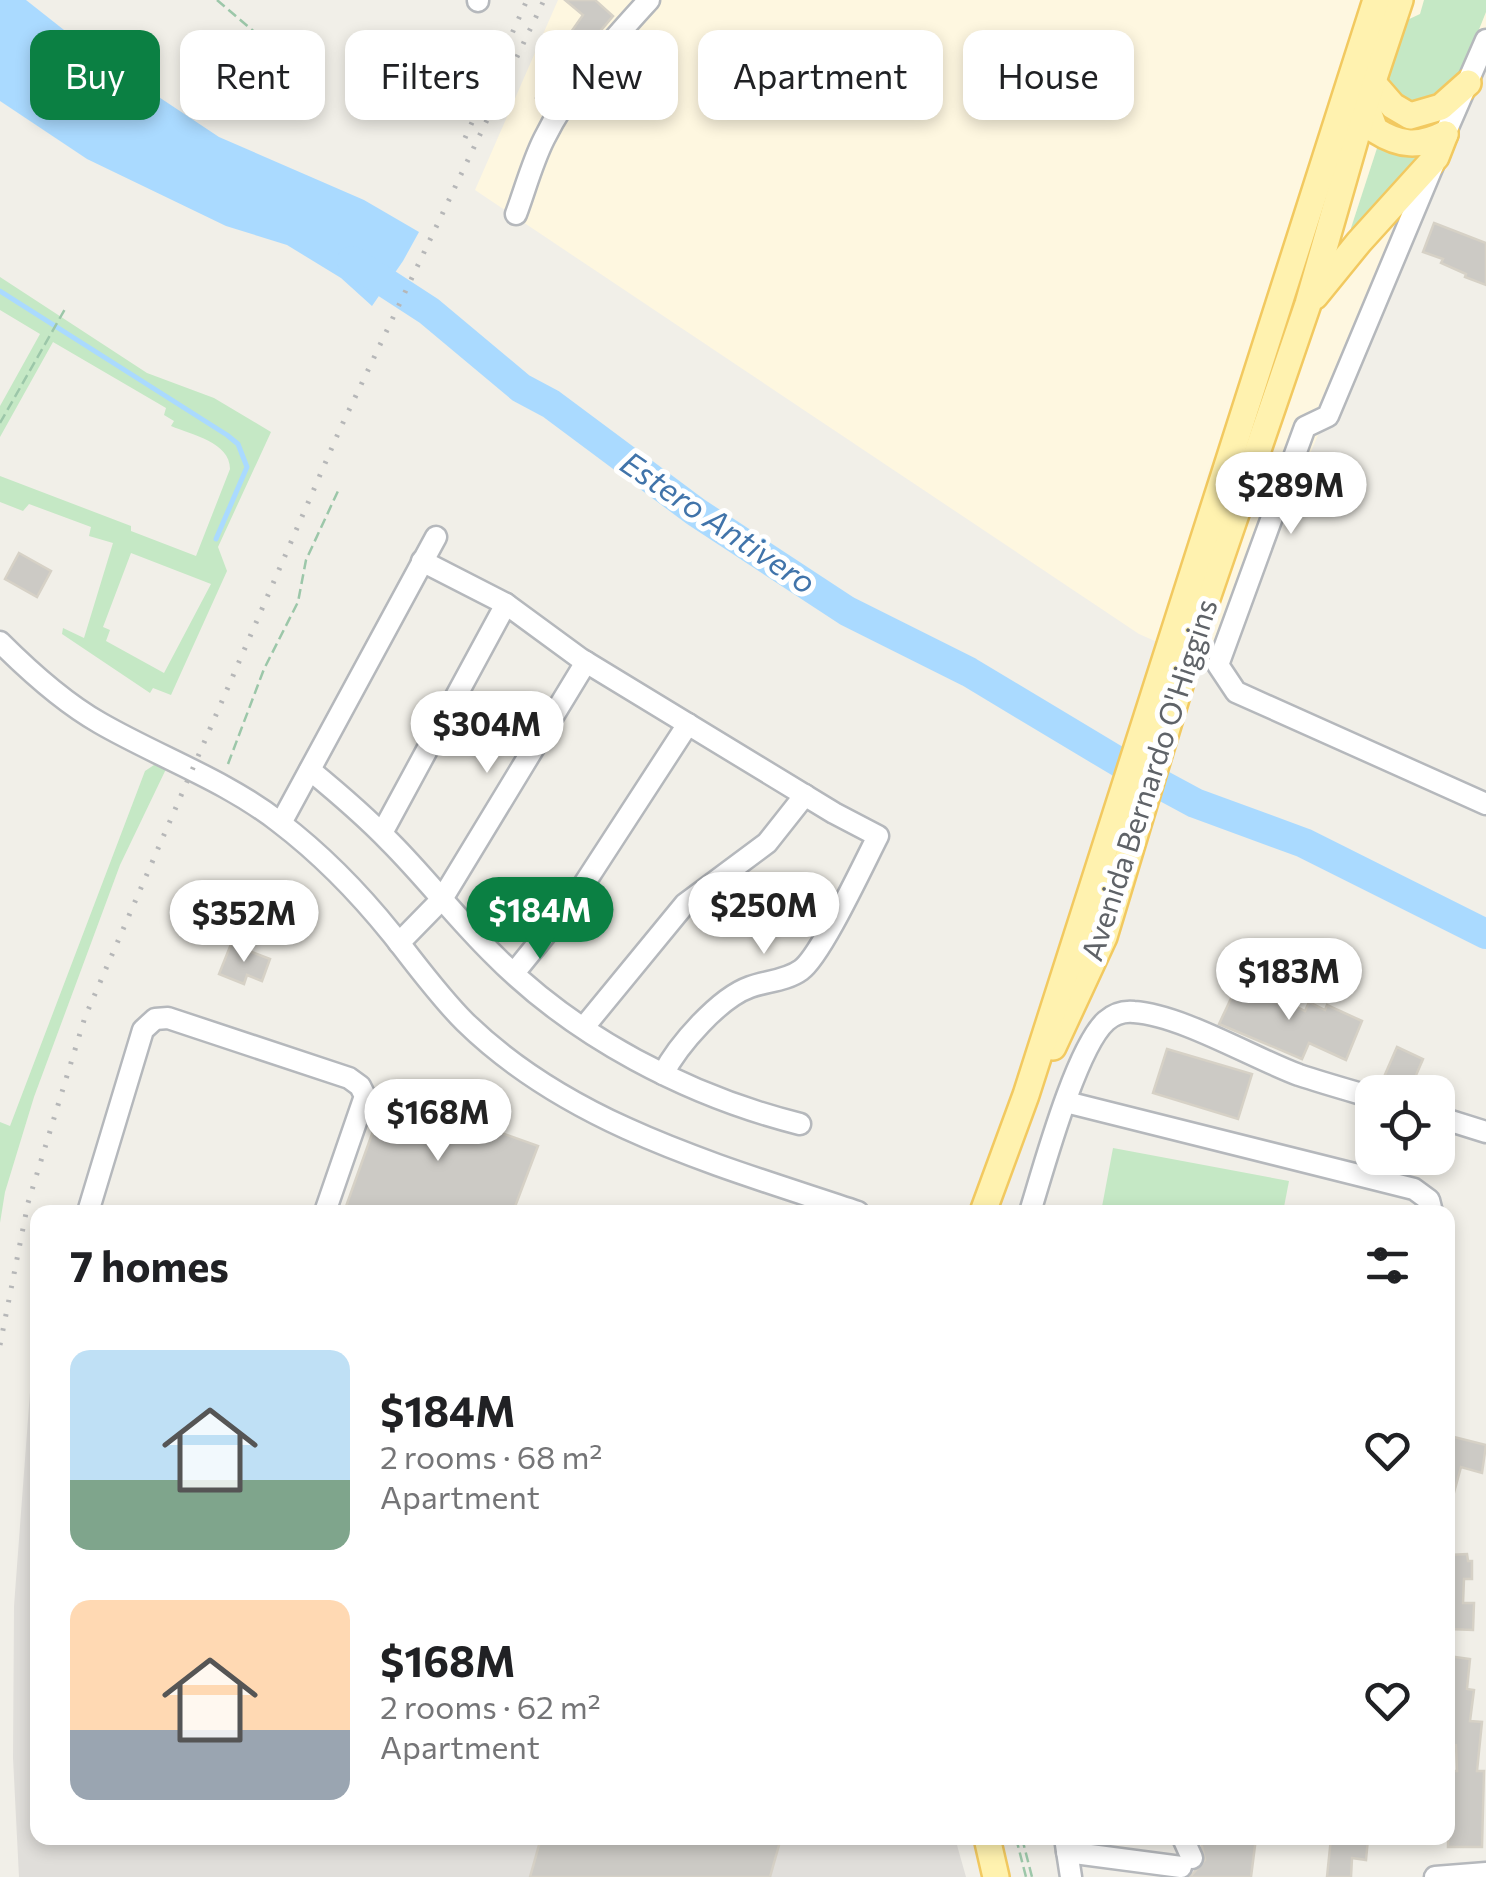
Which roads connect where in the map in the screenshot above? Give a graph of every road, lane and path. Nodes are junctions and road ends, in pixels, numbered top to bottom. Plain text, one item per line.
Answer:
1 (217, 0) edge
2 (648, 0) edge
3 (1376, 0) edge
4 (1400, 0) edge
5 (252, 30) edge
6 (1486, 40) edge
7 (1358, 53) junction
8 (1468, 83) junction
9 (1369, 94) junction
10 (1441, 146) junction
11 (516, 214) dead end
12 (1308, 304) junction
13 (65, 309) dead end
14 (0, 422) edge
15 (338, 491) dead end
16 (436, 538) dead end
17 (422, 561) junction
18 (506, 604) junction
19 (1190, 616) junction
20 (0, 642) edge
21 (586, 662) junction
22 (688, 724) junction
23 (310, 770) junction
24 (219, 784) junction
25 (805, 796) junction
26 (1486, 804) edge
27 (281, 823) junction
28 (382, 834) junction
29 (442, 899) junction
30 (399, 943) junction
31 (514, 973) junction
32 (584, 1027) junction
33 (663, 1074) junction
34 (1355, 1092) edge
35 (1026, 1094) junction
36 (1066, 1102) junction
37 (1455, 1122) edge
38 (800, 1124) dead end
39 (1486, 1132) edge
40 (90, 1205) edge
41 (326, 1205) edge
42 (838, 1205) edge
43 (986, 1205) edge
44 (1032, 1205) edge
45 (1430, 1205) edge
46 (989, 1845) edge
47 (1021, 1845) edge
48 (1066, 1845) edge
49 (1184, 1845) edge
50 (1486, 1873) edge
51 (996, 1877) edge
52 (1029, 1877) edge
53 (1071, 1877) edge
54 (1435, 1877) edge

1 - 5 path
2 - 11 street
3 - 7 main road, Avenida Bernardo O'Higgins
4 - 9 main road, Avenida Bernardo O'Higgins
6 - 8 street
7 - 9 main road
7 - 19 main road, Avenida Bernardo O'Higgins
8 - 9 main road
8 - 10 street
9 - 10 main road
9 - 12 main road, Avenida Bernardo O'Higgins
10 - 12 main road
10 - 26 street
12 - 19 main road, Avenida Bernardo O'Higgins
13 - 14 path
15 - 24 path
16 - 17 street
17 - 18 street
17 - 23 street
18 - 21 street
18 - 28 street
19 - 35 main road, Avenida Bernardo O'Higgins
19 - 35 main road, Avenida Bernardo O'Higgins
20 - 24 street
21 - 22 street
21 - 29 street
22 - 25 street
22 - 31 street
23 - 27 street
23 - 28 street
24 - 27 street
25 - 32 street
25 - 33 street
27 - 30 street
28 - 29 street
29 - 30 street
29 - 31 street
30 - 42 street
31 - 32 street
32 - 33 street
33 - 38 street
34 - 36 street
35 - 43 main road, Avenida Bernardo O'Higgins
36 - 44 street
36 - 45 street
37 - 39 street
40 - 41 street
46 - 51 main road
47 - 52 path
48 - 49 street
48 - 53 street
50 - 54 street

